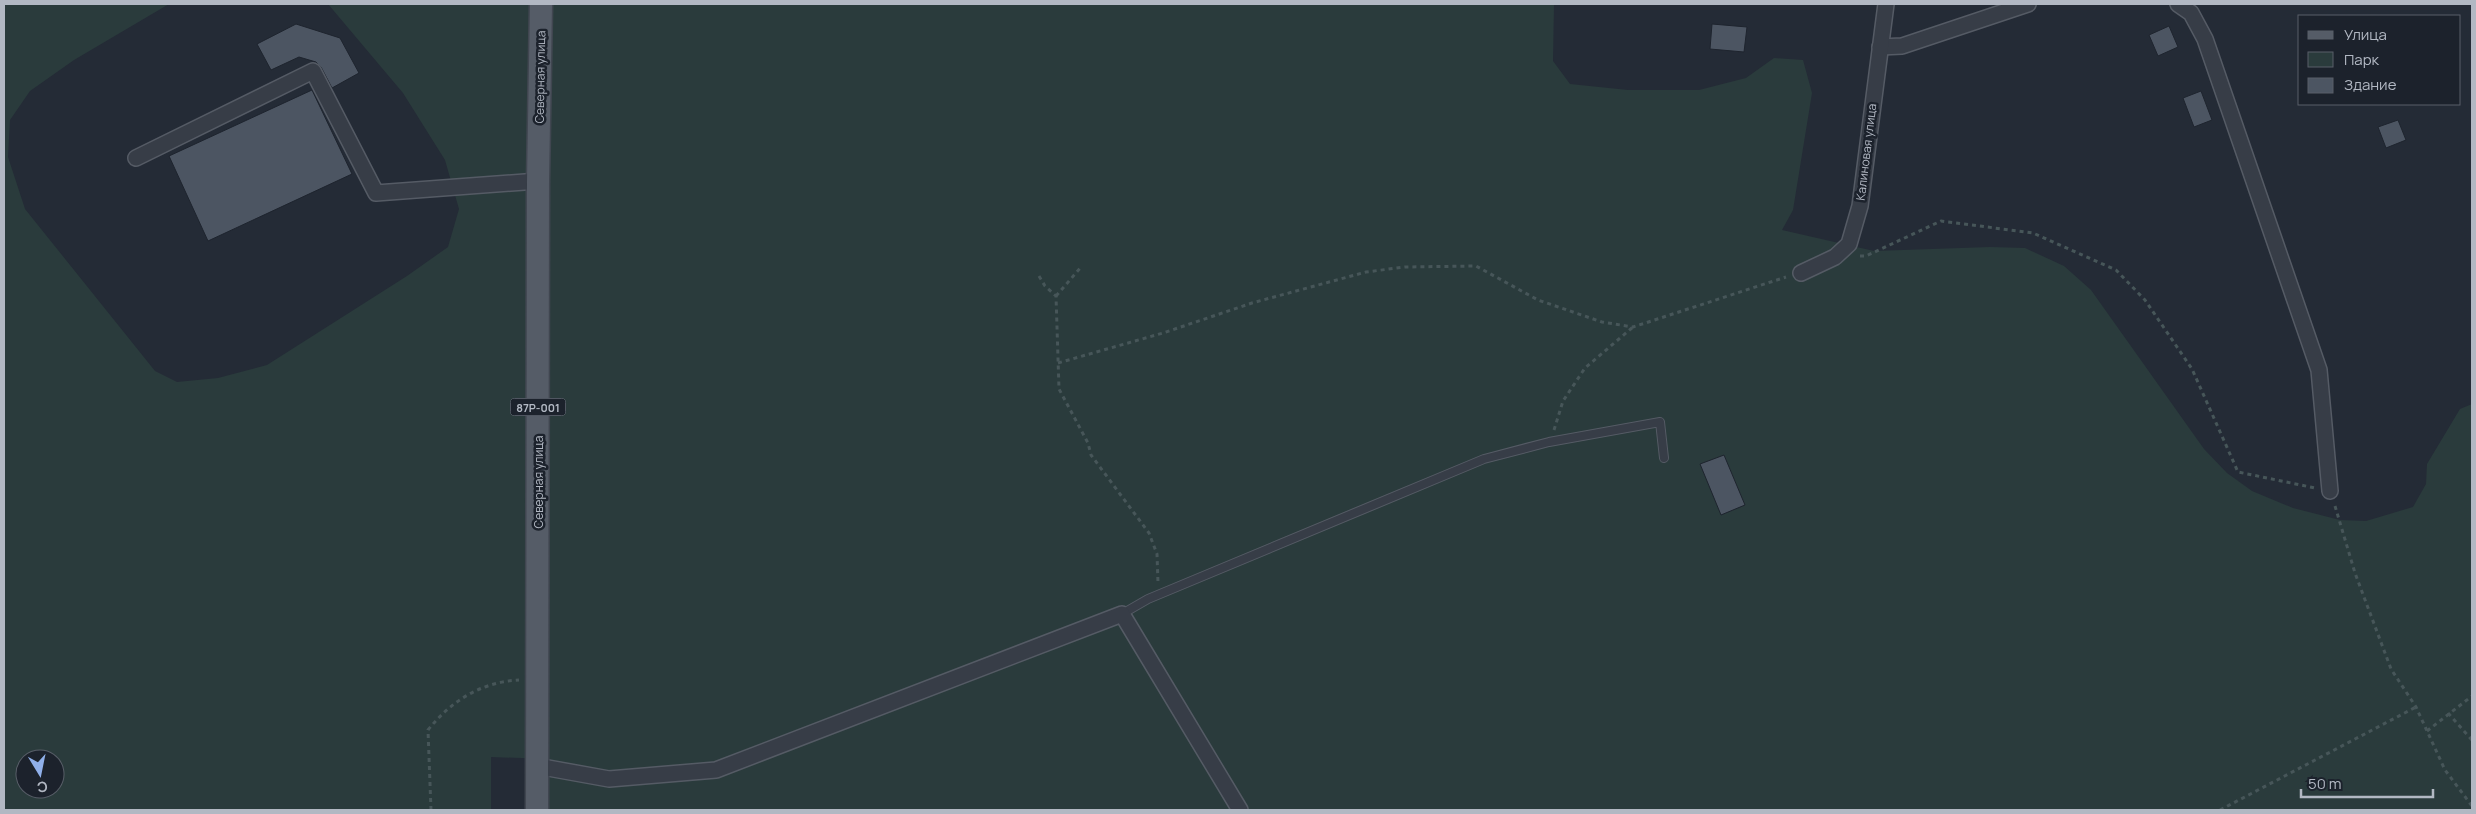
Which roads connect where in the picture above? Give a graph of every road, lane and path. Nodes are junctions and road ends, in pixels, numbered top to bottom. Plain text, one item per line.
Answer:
1 (541, 4) edge
2 (1886, 4) edge
3 (2028, 4) edge
4 (2178, 4) edge
5 (1880, 47) junction
6 (136, 158) dead end
7 (538, 181) junction
8 (1835, 257) junction
9 (1082, 266) dead end
10 (1801, 273) joint
11 (1039, 276) dead end
12 (1056, 296) junction
13 (1633, 327) junction
14 (1058, 363) junction
15 (1559, 413) dead end
16 (1664, 458) dead end
17 (2330, 491) junction
18 (1158, 596) junction
19 (1122, 614) junction
20 (537, 679) junction
21 (2472, 696) edge
22 (2416, 707) junction
23 (2448, 714) junction
24 (2427, 731) junction
25 (2472, 740) edge
26 (537, 766) junction
27 (2472, 806) edge
28 (431, 810) edge
29 (537, 810) edge
30 (1240, 810) edge
31 (2220, 810) edge

1 - 7 main road, Северная улица / 87Р-001
2 - 5 street, Калиновая улица
3 - 5 street
4 - 17 street
5 - 8 street, Калиновая улица
6 - 7 street
7 - 20 main road, Северная улица / 87Р-001
8 - 10 street, Калиновая улица
8 - 17 path
9 - 12 path
10 - 13 path
11 - 12 path
12 - 14 path
13 - 14 path
13 - 15 path
14 - 18 path
16 - 18 lane
17 - 22 path
18 - 19 lane
19 - 26 street
19 - 30 street
20 - 26 main road, Северная улица / 87Р-001
20 - 28 path
21 - 23 path
22 - 24 path
22 - 31 path
23 - 24 path
23 - 25 path
24 - 27 path
26 - 29 main road, Северная улица / 87Р-001

